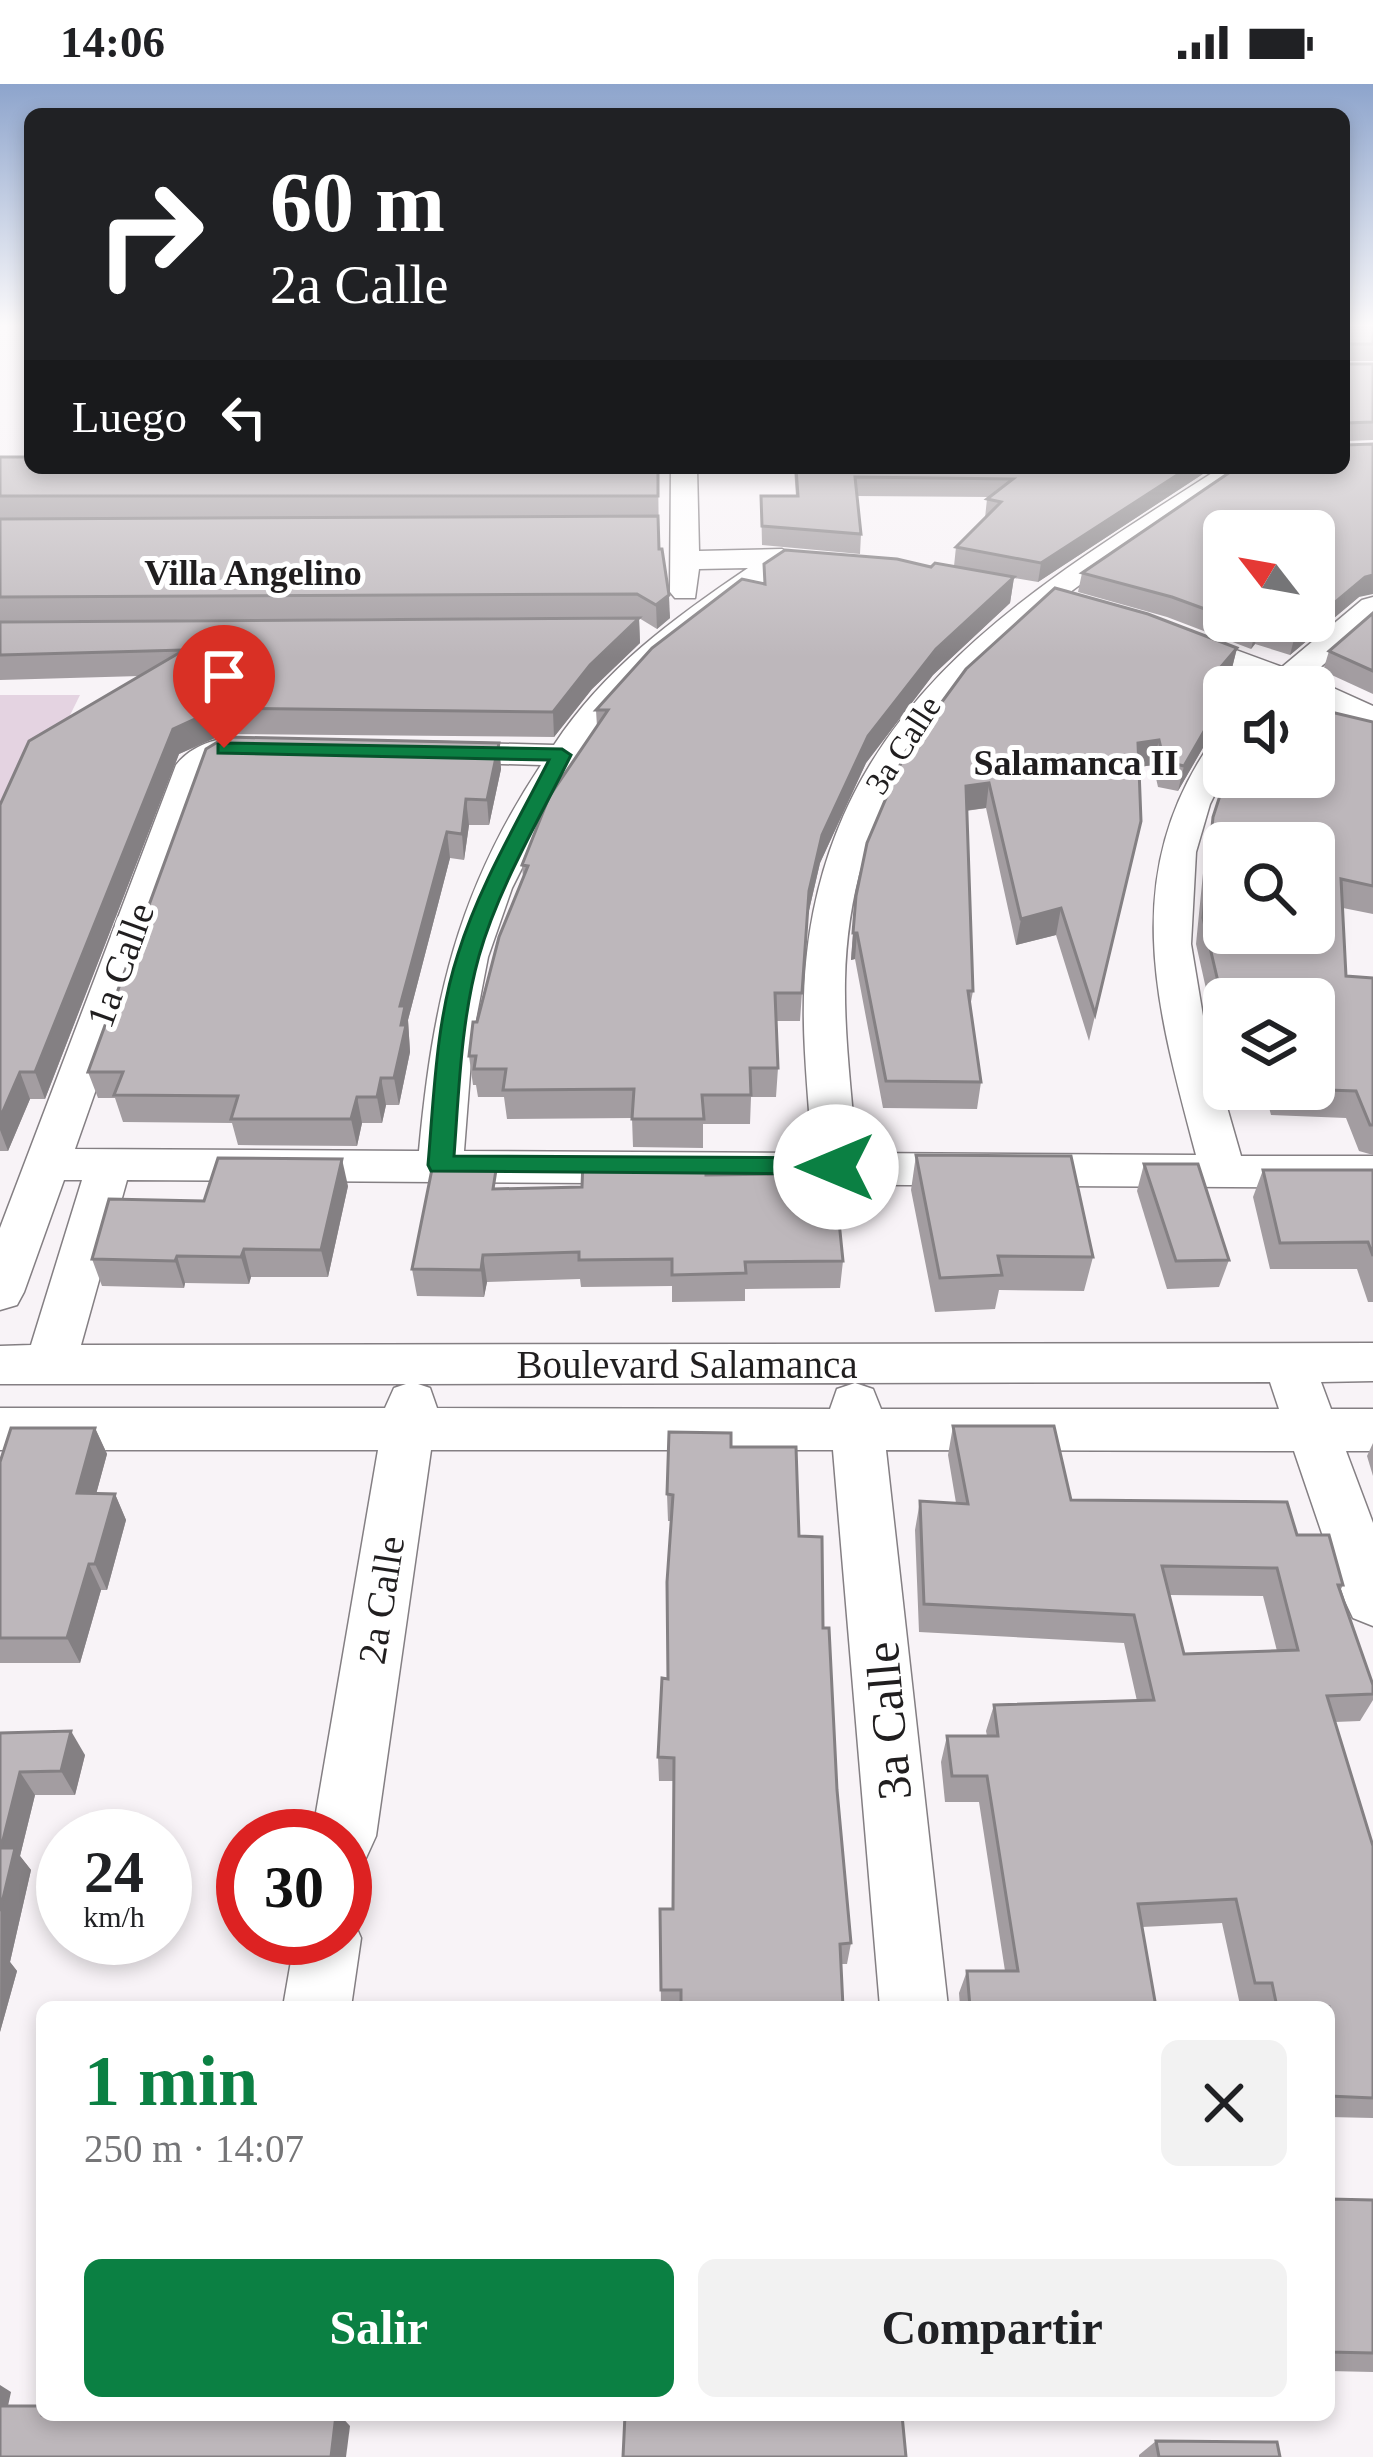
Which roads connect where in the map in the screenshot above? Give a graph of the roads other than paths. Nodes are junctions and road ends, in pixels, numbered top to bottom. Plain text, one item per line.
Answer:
1 (684, 474) edge
2 (1229, 474) edge
3 (782, 558) junction
4 (688, 560) junction
5 (827, 562) edge
6 (1003, 585) edge
7 (1047, 594) junction
8 (1373, 606) edge
9 (1090, 608) edge
10 (683, 627) junction
11 (1154, 629) edge
12 (1246, 666) edge
13 (1315, 666) edge
14 (1335, 702) edge
15 (1373, 718) edge
16 (292, 750) edge
17 (404, 752) edge
18 (562, 755) junction
19 (1203, 783) edge
20 (47, 1164) junction
21 (109, 1165) junction
22 (440, 1165) junction
23 (836, 1167) junction
24 (1223, 1172) junction
25 (1373, 1172) edge
26 (0, 1292) edge
27 (1373, 1362) edge
28 (1289, 1363) junction
29 (851, 1364) junction
30 (25, 1365) edge
31 (418, 1365) junction
32 (0, 1429) edge
33 (408, 1430) junction
34 (858, 1430) junction
35 (1315, 1430) junction
36 (1373, 1430) edge
37 (1373, 1600) edge
38 (348, 1809) edge
39 (324, 1965) edge
40 (318, 2001) edge
41 (913, 2001) edge

1 - 4 street
2 - 7 street, 3a Calle
3 - 4 street
3 - 5 street
3 - 10 street
4 - 10 street
6 - 7 street
7 - 9 street
7 - 23 street, 3a Calle
8 - 13 street
10 - 18 street
11 - 12 street
14 - 15 street
16 - 20 street, 1a Calle
17 - 18 street
18 - 22 street
19 - 24 street
20 - 21 street
20 - 26 street, 1a Calle
21 - 22 street
21 - 30 street
22 - 23 street
23 - 24 street
24 - 25 street
27 - 28 street, Boulevard Salamanca
28 - 29 street, Boulevard Salamanca
28 - 35 street
29 - 31 street, Boulevard Salamanca
29 - 34 street, 3a Calle
30 - 31 street, Boulevard Salamanca
31 - 33 street, 2a Calle
32 - 33 street, Boulevard Salamanca
33 - 34 street, Boulevard Salamanca
33 - 38 street, 2a Calle
34 - 35 street, Boulevard Salamanca
34 - 41 street, 3a Calle
35 - 36 street, Boulevard Salamanca
35 - 37 street
39 - 40 street

